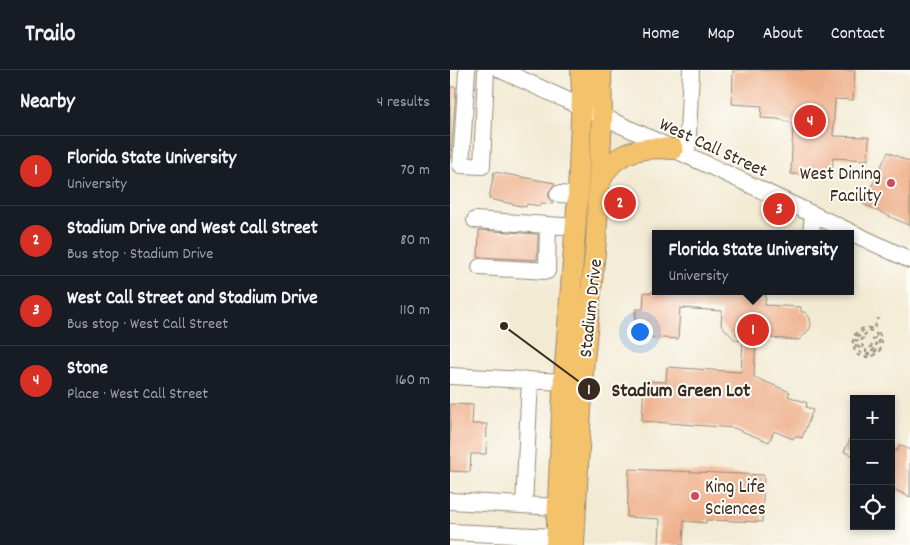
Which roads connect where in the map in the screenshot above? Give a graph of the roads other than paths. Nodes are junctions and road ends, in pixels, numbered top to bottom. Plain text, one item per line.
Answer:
1 (467, 70) edge
2 (486, 70) edge
3 (501, 70) edge
4 (581, 70) edge
5 (601, 70) edge
6 (691, 70) edge
7 (582, 106) junction
8 (602, 116) junction
9 (680, 152) junction
10 (598, 187) junction
11 (813, 214) junction
12 (475, 220) dead end
13 (548, 225) junction
14 (576, 227) junction
15 (811, 230) edge
16 (847, 230) edge
17 (854, 233) edge
18 (910, 260) edge
19 (480, 267) dead end
20 (450, 376) edge
21 (530, 380) junction
22 (564, 382) junction
23 (450, 501) edge
24 (524, 505) junction
25 (558, 507) junction
26 (456, 536) edge
27 (562, 542) edge

1 - 2 street
3 - 7 street, West Call Street
4 - 7 main road, Stadium Drive
5 - 8 main road, Stadium Drive
6 - 9 street
7 - 8 street, West Call Street
7 - 14 main road, Stadium Drive
8 - 9 street, West Call Street
8 - 10 main road, Stadium Drive
9 - 10 main road
9 - 11 street, West Call Street
10 - 27 main road, Stadium Drive
11 - 15 street
11 - 16 street, West Call Street
12 - 13 street
13 - 14 street
13 - 19 street
14 - 22 main road, Stadium Drive
17 - 18 street, West Call Street
20 - 21 street
21 - 22 street
21 - 24 street
22 - 25 main road, Stadium Drive
23 - 24 street
24 - 25 street
25 - 27 main road, Stadium Drive
26 - 27 street

